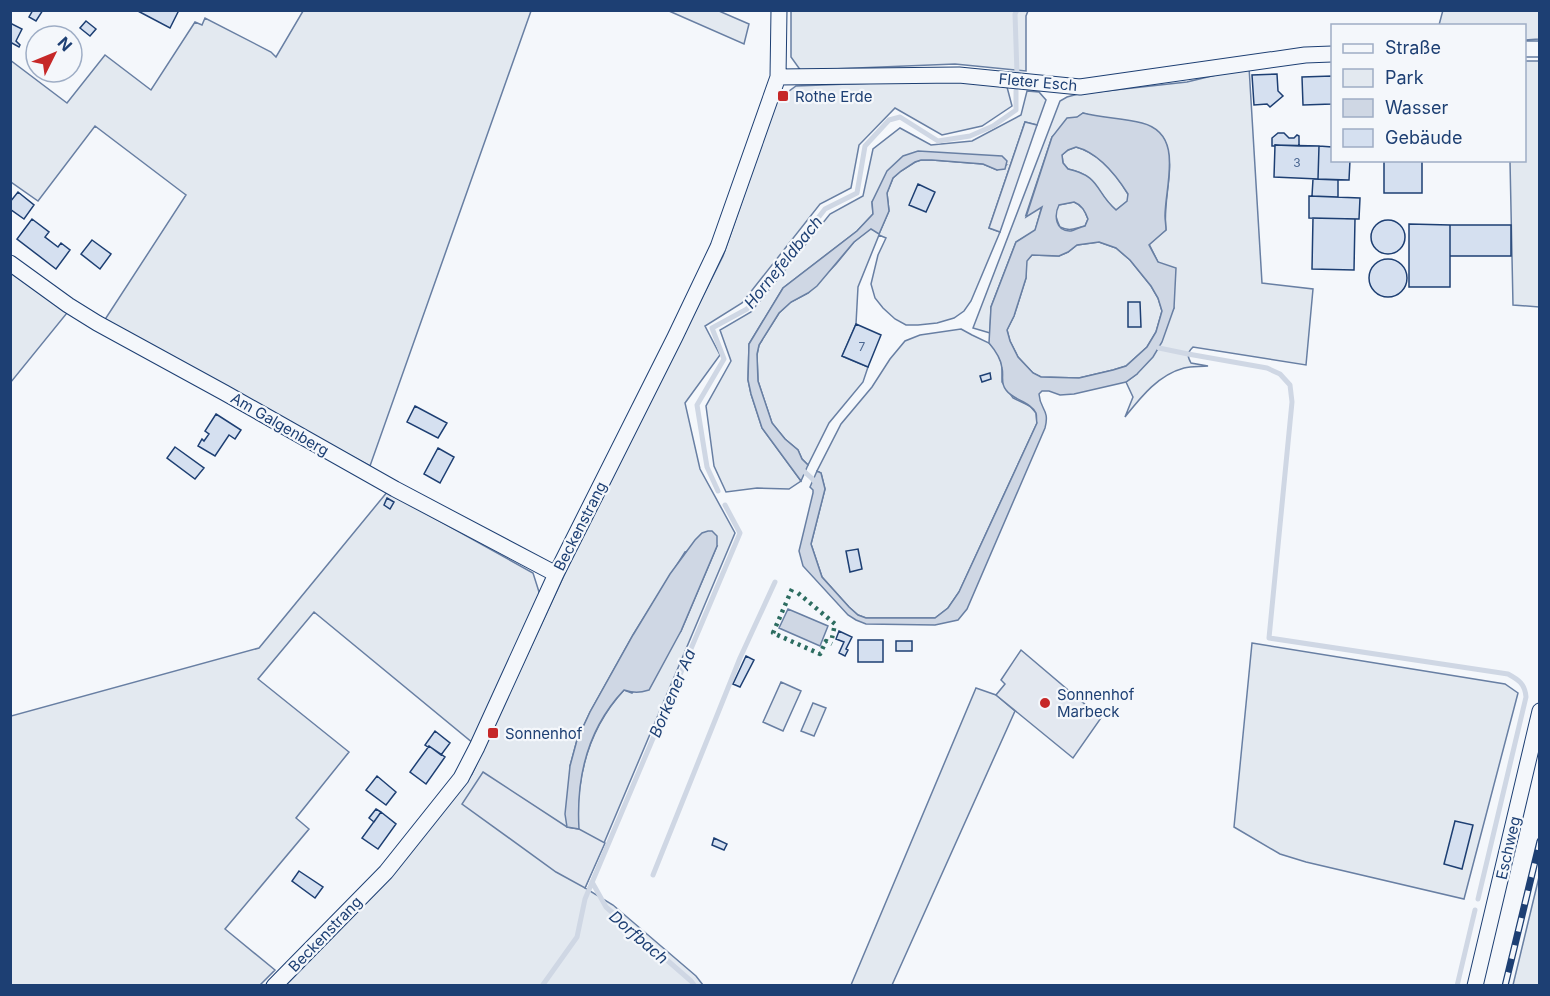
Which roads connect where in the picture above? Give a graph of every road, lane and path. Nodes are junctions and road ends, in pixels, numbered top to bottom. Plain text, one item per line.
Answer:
1 (779, 10) edge
2 (1331, 54) edge
3 (777, 77) junction
4 (10, 263) edge
5 (556, 574) junction
6 (1539, 711) edge
7 (274, 986) edge
8 (1475, 986) edge

1 - 3 street, Beckenstrang
2 - 3 street, Fleter Esch
3 - 5 street, Beckenstrang
4 - 5 street, Am Galgenberg
5 - 7 street, Beckenstrang
6 - 8 street, Eschweg

